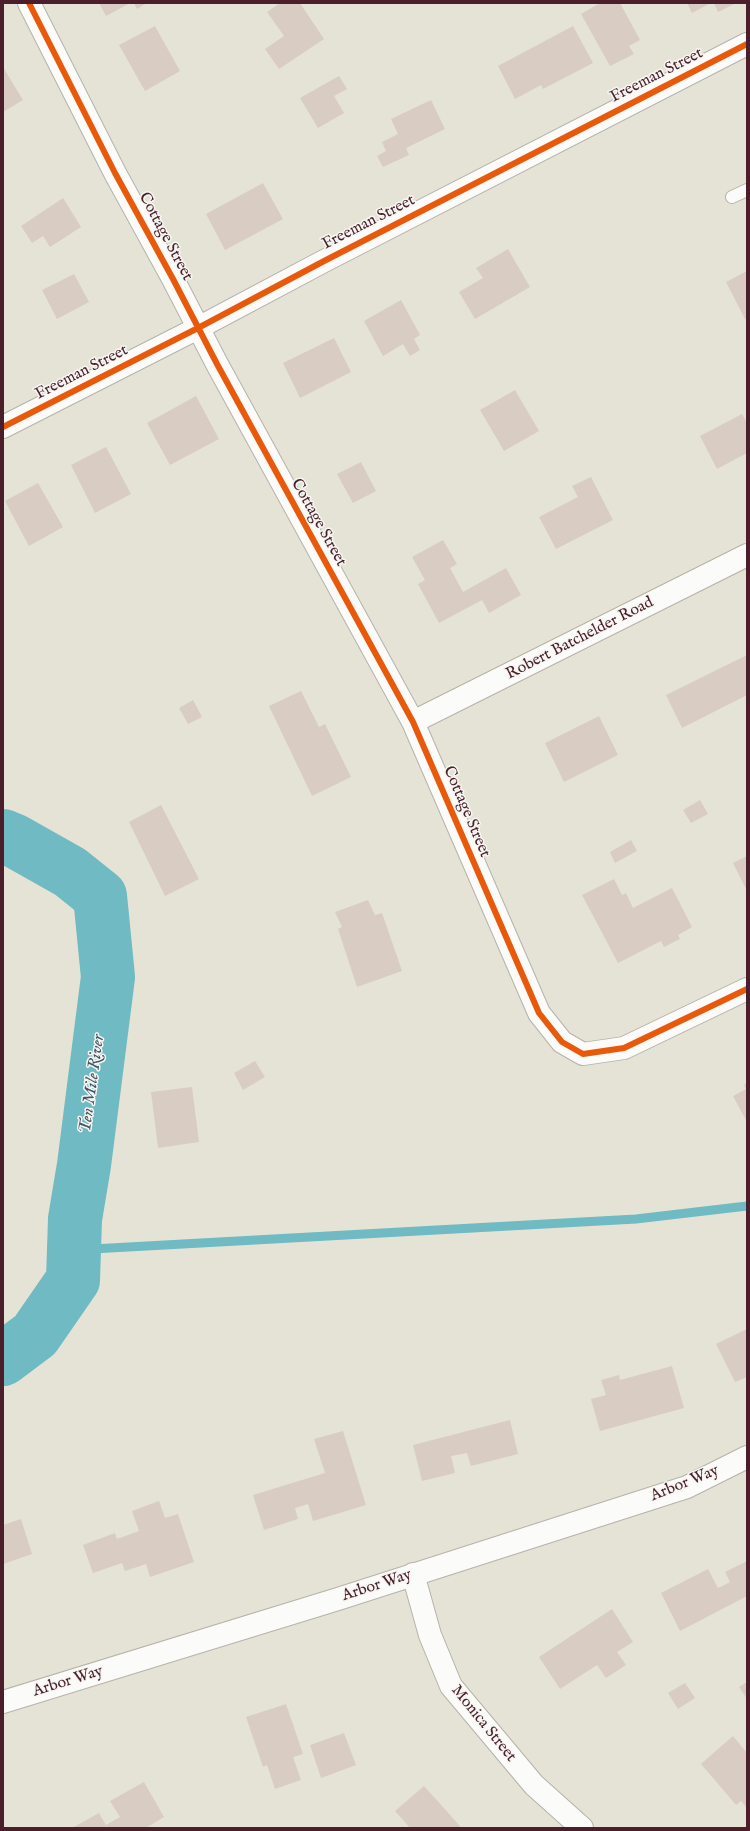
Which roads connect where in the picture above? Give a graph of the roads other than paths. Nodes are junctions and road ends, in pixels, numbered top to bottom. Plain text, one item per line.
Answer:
1 (29, 3) edge
2 (747, 44) edge
3 (747, 190) edge
4 (732, 197) dead end
5 (198, 328) junction
6 (3, 426) edge
7 (747, 555) edge
8 (413, 722) junction
9 (747, 989) edge
10 (747, 1457) edge
11 (414, 1574) junction
12 (3, 1702) edge
13 (582, 1828) edge

1 - 5 street, Cottage Street
2 - 5 street, Freeman Street
3 - 4 lane
5 - 6 street, Freeman Street
5 - 8 street, Cottage Street
7 - 8 street, Robert Batchelder Road
8 - 9 street, Cottage Street
10 - 11 street, Arbor Way
11 - 12 street, Arbor Way
11 - 13 street, Monica Street

